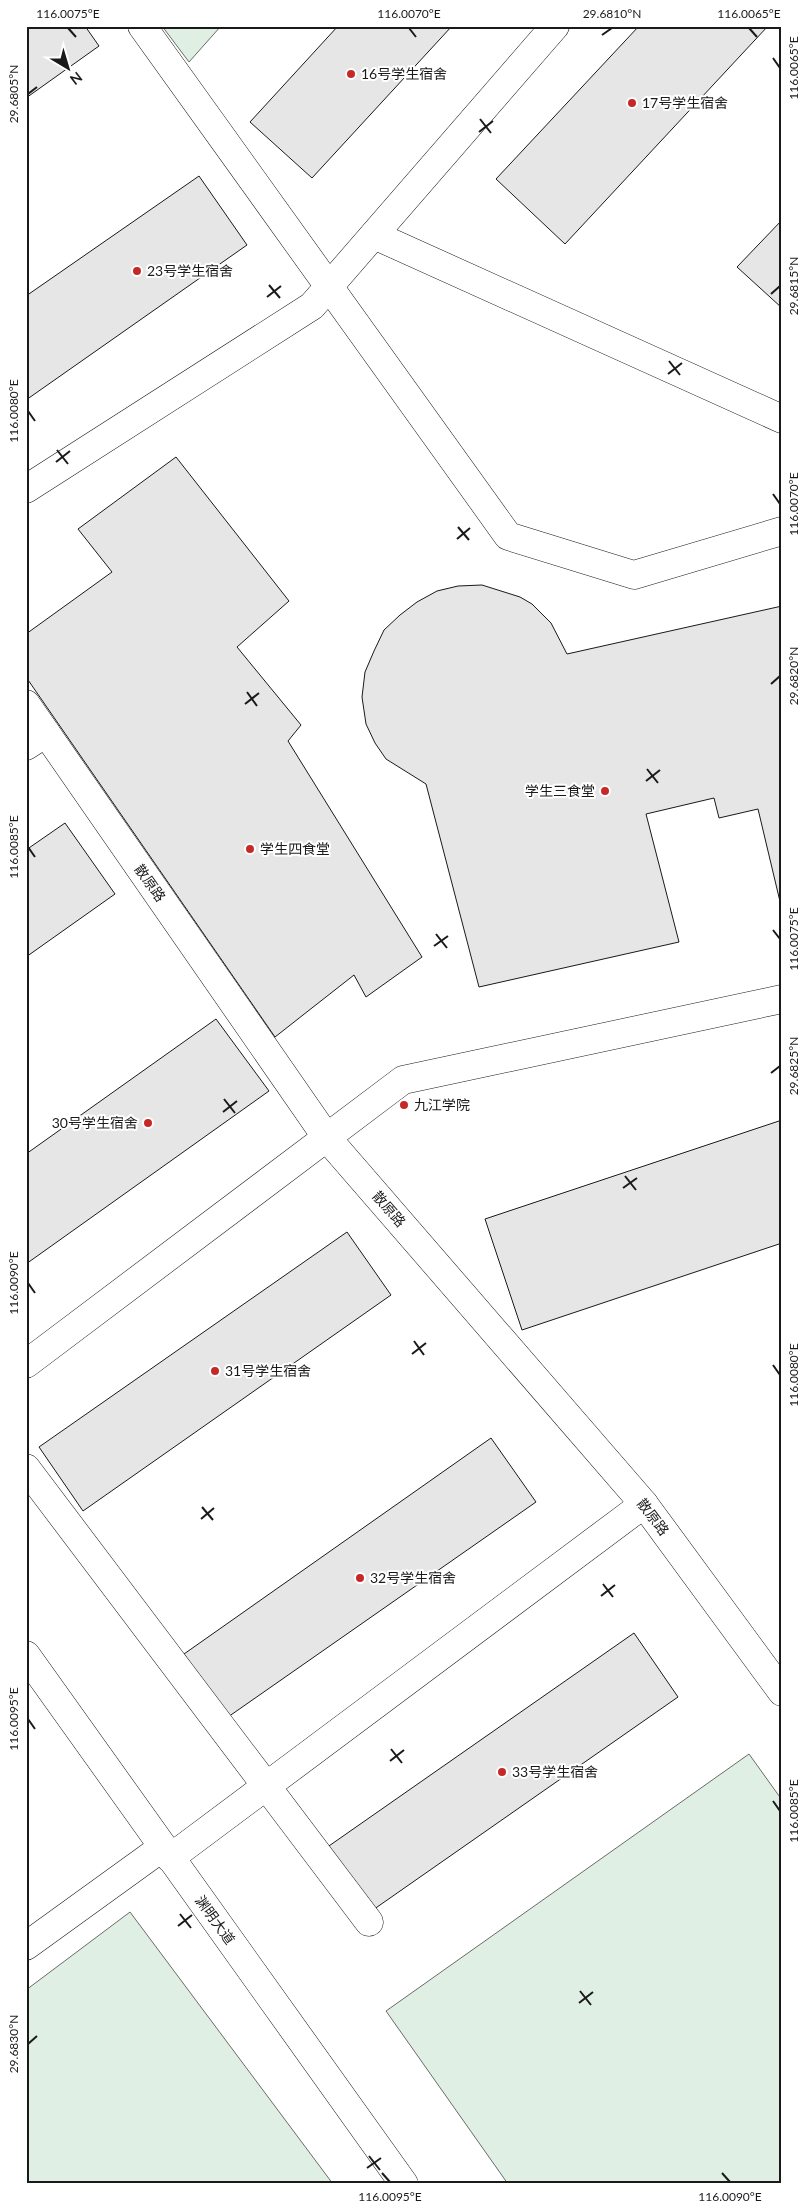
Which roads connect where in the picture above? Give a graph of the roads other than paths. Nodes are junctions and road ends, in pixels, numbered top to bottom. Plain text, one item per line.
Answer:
1 (142, 26) edge
2 (555, 26) edge
3 (374, 235) junction
4 (330, 286) junction
5 (782, 419) edge
6 (26, 490) edge
7 (782, 531) edge
8 (26, 704) edge
9 (36, 739) edge
10 (782, 999) edge
11 (327, 1138) junction
12 (26, 1364) edge
13 (26, 1468) edge
14 (644, 1504) junction
15 (26, 1655) edge
16 (782, 1692) edge
17 (266, 1786) junction
18 (167, 1852) junction
19 (369, 1922) dead end
20 (26, 1946) edge
21 (404, 2184) edge

1 - 4 street
2 - 3 street
3 - 4 street
3 - 5 street
4 - 6 street
4 - 7 street
8 - 9 street, 散原路
9 - 11 street, 散原路
10 - 11 street
11 - 12 street
11 - 14 street, 散原路
13 - 17 street
14 - 16 street, 散原路
14 - 17 street
15 - 18 street, 渊明大道
17 - 18 street
17 - 19 street
18 - 20 street
18 - 21 street, 渊明大道

